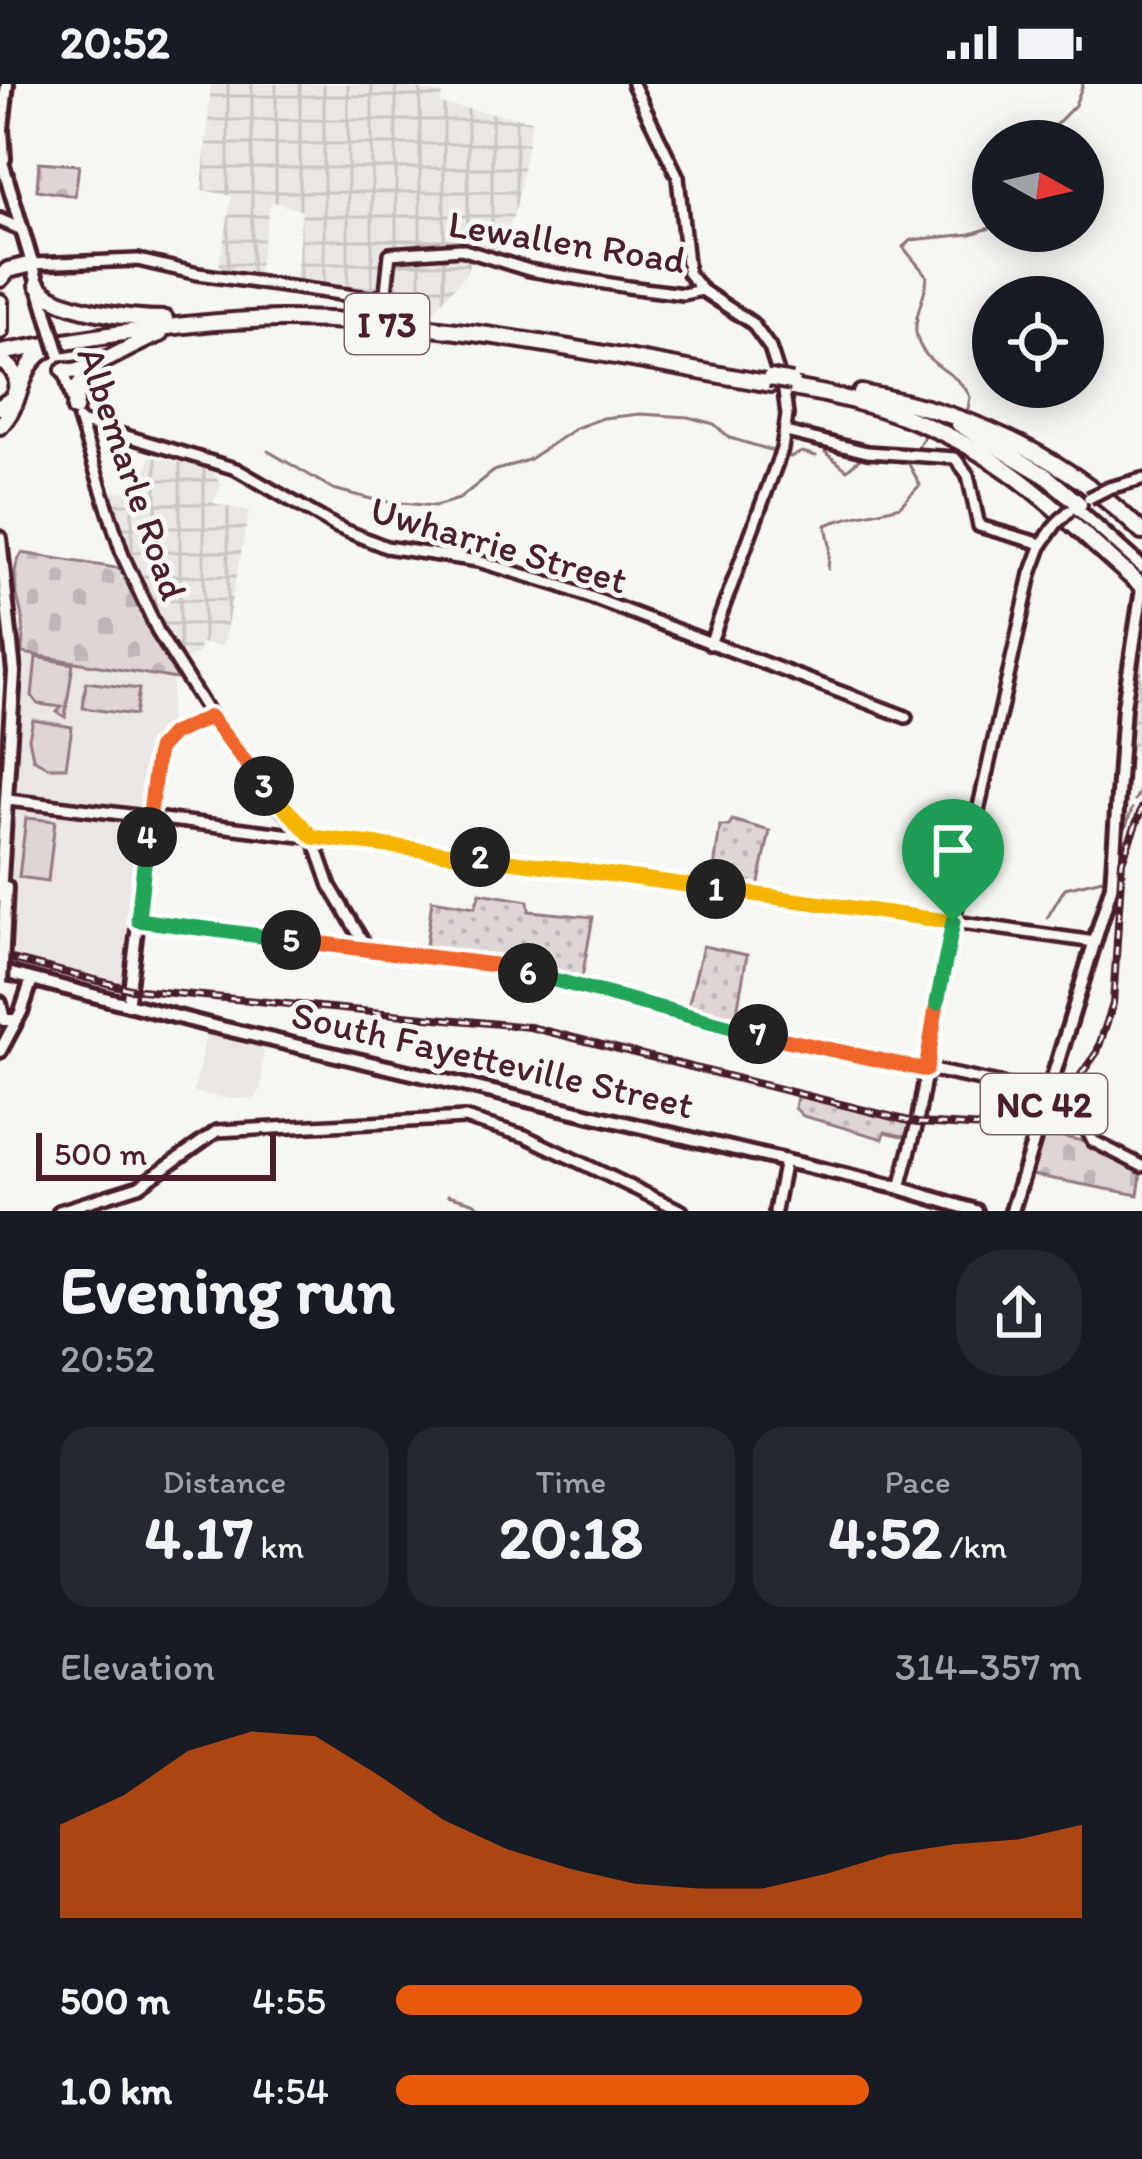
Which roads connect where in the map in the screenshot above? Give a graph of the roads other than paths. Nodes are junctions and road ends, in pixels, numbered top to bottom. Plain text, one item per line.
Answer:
1 (633, 84) edge
2 (2, 86) edge
3 (0, 155) edge
4 (5, 174) junction
5 (0, 220) edge
6 (21, 229) junction
7 (32, 263) junction
8 (0, 279) edge
9 (38, 285) junction
10 (702, 290) junction
11 (0, 292) edge
12 (61, 302) junction
13 (1, 304) edge
14 (44, 305) junction
15 (200, 321) junction
16 (0, 331) edge
17 (74, 340) junction
18 (0, 354) edge
19 (91, 368) junction
20 (64, 370) junction
21 (793, 385) junction
22 (898, 400) junction
23 (0, 407) edge
24 (78, 416) junction
25 (914, 419) junction
26 (0, 426) edge
27 (786, 432) junction
28 (1142, 479) edge
29 (1078, 505) junction
30 (1142, 532) edge
31 (0, 538) edge
32 (1042, 544) junction
33 (1142, 564) edge
34 (1142, 591) edge
35 (710, 644) junction
36 (906, 716) dead end
37 (210, 717) junction
38 (4, 799) edge
39 (150, 816) junction
40 (313, 837) junction
41 (0, 896) edge
42 (138, 920) junction
43 (953, 922) junction
44 (1095, 942) junction
45 (2, 947) edge
46 (368, 950) junction
47 (0, 976) edge
48 (31, 982) junction
49 (52, 985) junction
50 (0, 992) edge
51 (0, 1003) edge
52 (128, 1003) junction
53 (18, 1017) junction
54 (0, 1051) edge
55 (926, 1070) junction
56 (1047, 1094) junction
57 (785, 1160) junction
58 (1142, 1166) edge
59 (901, 1188) junction
60 (59, 1211) edge
61 (682, 1211) edge
62 (775, 1211) edge
63 (976, 1211) edge
64 (1012, 1211) edge

1 - 10 street
2 - 4 main road
3 - 4 main road, Albemarle Road
4 - 6 main road, Albemarle Road
5 - 6 main road
6 - 7 main road, Albemarle Road
7 - 8 highway
7 - 9 main road, Albemarle Road
7 - 10 street, Lewallen Road
9 - 12 highway
9 - 14 main road, Albemarle Road
10 - 27 street
11 - 13 highway
12 - 14 highway
12 - 15 highway
13 - 16 highway
14 - 20 main road, Albemarle Road, bridge
15 - 17 highway, I 73
15 - 18 highway, I 73
15 - 19 highway
15 - 21 highway, I 73, bridge
17 - 18 highway, I 73
17 - 26 highway
18 - 23 highway
19 - 20 highway
19 - 24 highway
20 - 24 street, Albemarle Road
21 - 22 highway, I 73
21 - 25 highway, I 73
22 - 29 highway
22 - 30 highway, I 73
24 - 35 street, Uwharrie Street
24 - 37 street, Albemarle Road
25 - 29 highway
25 - 34 highway, I 73
27 - 32 street
27 - 35 street
28 - 29 street, bridge
29 - 32 street, bridge
29 - 33 main road
31 - 38 main road
32 - 43 street
34 - 44 main road, NC 42
35 - 36 street, Uwharrie Street
37 - 39 street
37 - 40 street, Albemarle Road
38 - 39 street
38 - 41 main road
38 - 45 main road
39 - 40 street
39 - 42 street
40 - 43 street
40 - 46 street
42 - 46 street
42 - 52 street
43 - 44 street
43 - 55 street
44 - 56 main road, NC 42
45 - 47 main road, bridge
46 - 55 street
47 - 48 main road, South Fayetteville Street
47 - 49 main road, South Fayetteville Street
47 - 50 main road
48 - 49 main road, South Fayetteville Street
48 - 53 main road
49 - 52 main road, South Fayetteville Street
51 - 53 main road
52 - 57 main road, South Fayetteville Street
53 - 54 main road
55 - 56 street
55 - 59 street
56 - 58 street
56 - 64 main road, NC 42
57 - 59 main road, South Fayetteville Street
57 - 62 street
59 - 63 main road, South Fayetteville Street
60 - 61 street

